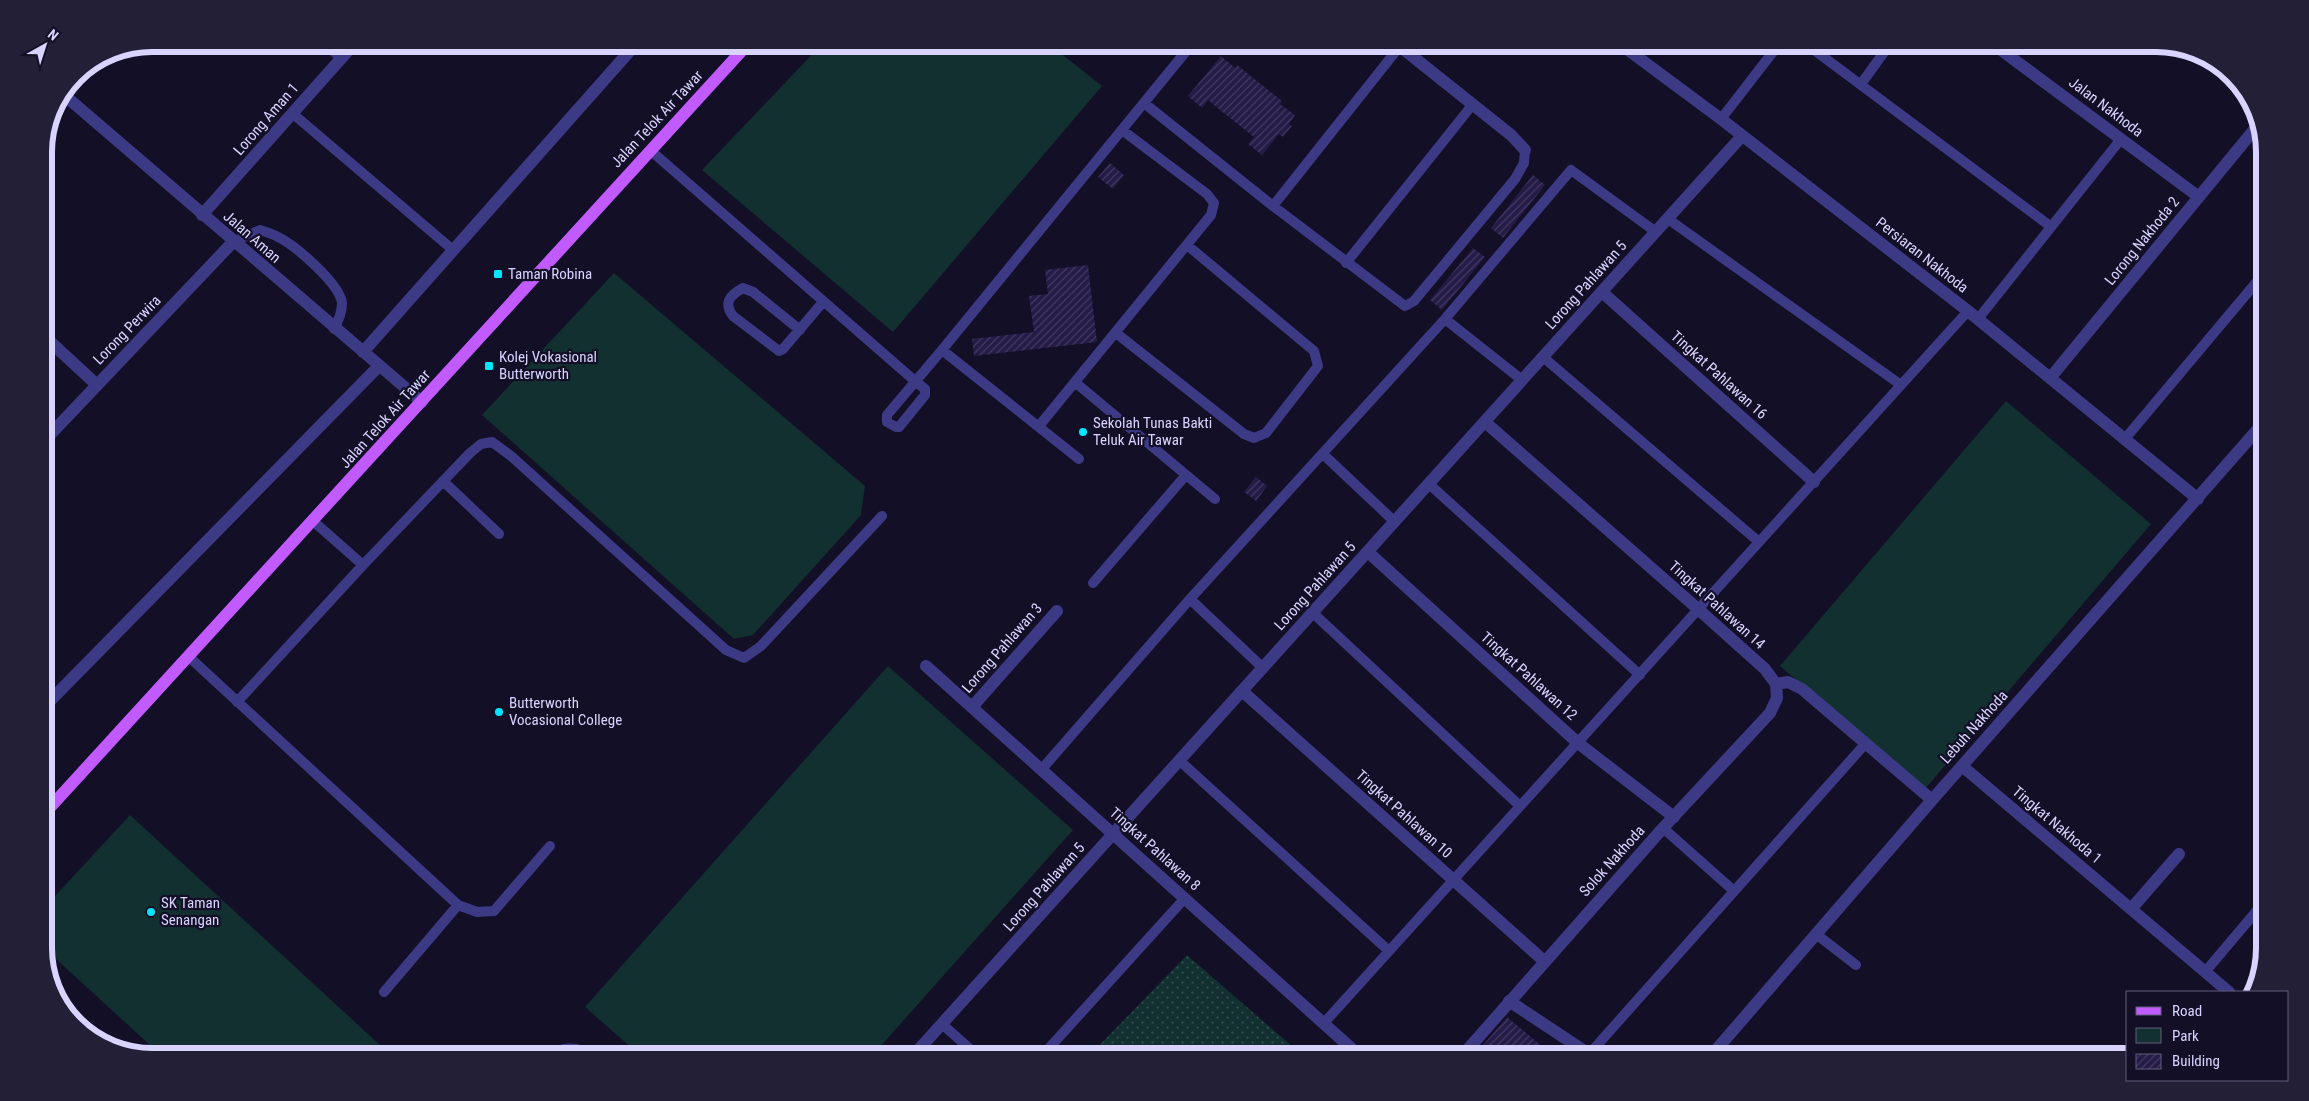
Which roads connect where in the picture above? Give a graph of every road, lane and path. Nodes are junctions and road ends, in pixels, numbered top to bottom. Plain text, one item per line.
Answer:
1 (1185, 52) edge
2 (1393, 52) edge
3 (1408, 52) edge
4 (1631, 52) edge
5 (1773, 52) edge
6 (1817, 52) edge
7 (1884, 52) edge
8 (2014, 52) edge
9 (337, 53) edge
10 (346, 53) edge
11 (623, 53) edge
12 (740, 53) edge
13 (342, 57) junction
14 (1861, 84) junction
15 (68, 99) edge
16 (1144, 103) junction
17 (1473, 104) junction
18 (292, 113) junction
19 (1721, 119) junction
20 (1122, 130) junction
21 (2254, 130) edge
22 (1742, 136) junction
23 (2121, 138) junction
24 (650, 150) junction
25 (1525, 150) joint
26 (2199, 197) junction
27 (1273, 206) junction
28 (202, 215) junction
29 (1668, 219) junction
30 (2050, 226) junction
31 (1656, 232) junction
32 (233, 242) junction
33 (1186, 245) junction
34 (453, 250) junction
35 (1346, 263) junction
36 (2256, 283) edge
37 (1602, 292) junction
38 (823, 302) junction
39 (1973, 315) junction
40 (1445, 319) junction
41 (334, 329) junction
42 (800, 330) junction
43 (1116, 333) junction
44 (53, 344) edge
45 (942, 350) junction
46 (363, 352) junction
47 (1543, 357) junction
48 (379, 366) junction
49 (2052, 377) junction
50 (1522, 380) junction
51 (1076, 383) junction
52 (97, 385) junction
53 (1901, 385) junction
54 (422, 402) junction
55 (1485, 422) junction
56 (1039, 426) junction
57 (53, 431) edge
58 (2256, 432) edge
59 (2124, 440) junction
60 (1324, 455) junction
61 (1079, 459) dead end
62 (1186, 475) junction
63 (443, 481) junction
64 (1814, 482) junction
65 (1429, 484) junction
66 (1215, 499) dead end
67 (2198, 500) junction
68 (882, 516) dead end
69 (313, 520) junction
70 (1395, 522) junction
71 (500, 534) dead end
72 (1759, 542) junction
73 (1368, 552) junction
74 (363, 565) junction
75 (1093, 583) dead end
76 (1190, 600) junction
77 (1698, 609) junction
78 (1057, 611) dead end
79 (1313, 613) junction
80 (188, 656) junction
81 (926, 666) dead end
82 (1263, 668) junction
83 (1640, 674) junction
84 (1776, 684) junction
85 (1242, 691) junction
86 (53, 698) edge
87 (237, 702) junction
88 (972, 707) junction
89 (1578, 742) junction
90 (1866, 744) junction
91 (1180, 761) junction
92 (1962, 766) junction
93 (1042, 770) junction
94 (1932, 800) junction
95 (53, 804) edge
96 (1520, 806) junction
97 (1674, 817) junction
98 (1663, 828) junction
99 (1114, 835) junction
100 (550, 846) dead end
101 (2179, 854) dead end
102 (1454, 880) junction
103 (1734, 891) junction
104 (1185, 898) junction
105 (458, 905) junction
106 (2131, 909) junction
107 (2256, 912) edge
108 (1816, 934) junction
109 (1389, 951) junction
110 (1544, 961) junction
111 (1856, 965) dead end
112 (2205, 972) junction
113 (2228, 991) edge
114 (384, 992) dead end
115 (1509, 1001) junction
116 (1324, 1023) junction
117 (942, 1024) junction
118 (920, 1048) edge
119 (969, 1048) edge
120 (1049, 1048) edge
121 (1352, 1048) edge
122 (1469, 1048) edge
123 (1580, 1048) edge
124 (1595, 1048) edge
125 (1718, 1048) edge

1 - 16 lane
2 - 27 lane
3 - 17 street
4 - 19 street, Persiaran Nakhoda
5 - 19 lane
6 - 14 lane
7 - 14 lane
8 - 23 street, Jalan Nakhoda
9 - 13 street
10 - 13 street, Lorong Aman 1
11 - 34 street
12 - 24 main road, Jalan Telok Air Tawar
13 - 18 street, Lorong Aman 1
14 - 30 lane
15 - 28 street, Jalan Aman
16 - 20 lane
16 - 27 lane
17 - 25 street
17 - 35 lane
18 - 28 street, Lorong Aman 1
18 - 34 lane
19 - 22 street, Persiaran Nakhoda
20 - 33 lane
20 - 45 lane
21 - 26 street, Lorong Nakhoda 2
22 - 29 street, Lorong Pahlawan 5
22 - 39 street, Persiaran Nakhoda
23 - 26 street, Jalan Nakhoda
23 - 30 lane
24 - 38 lane
24 - 54 main road, Jalan Telok Air Tawar
25 - 35 lane
26 - 49 street, Lorong Nakhoda 2
27 - 35 lane
28 - 32 street, Jalan Aman
29 - 31 street, Lorong Pahlawan 5
29 - 53 lane
30 - 39 lane
31 - 37 street, Lorong Pahlawan 5
31 - 40 lane
32 - 41 street, Jalan Aman
32 - 41 lane
32 - 52 street, Lorong Perwira
33 - 43 lane
33 - 43 lane
34 - 46 street
36 - 59 lane
37 - 47 street, Lorong Pahlawan 5
37 - 64 street, Tingkat Pahlawan 16
38 - 42 lane
38 - 45 lane
39 - 49 street, Persiaran Nakhoda
39 - 53 lane
40 - 50 lane
40 - 60 lane
41 - 46 street, Jalan Aman
42 - 42 lane
43 - 51 lane
44 - 52 street
45 - 56 lane
46 - 48 street, Jalan Aman
47 - 50 street, Lorong Pahlawan 5
47 - 72 lane
48 - 54 street, Jalan Aman
48 - 86 street
49 - 59 street, Persiaran Nakhoda
50 - 55 street, Lorong Pahlawan 5
51 - 56 lane
51 - 62 lane
52 - 57 street, Lorong Perwira
53 - 64 lane
54 - 69 main road, Jalan Telok Air Tawar
55 - 65 street, Lorong Pahlawan 5
55 - 77 street, Tingkat Pahlawan 14
56 - 61 lane
58 - 67 street, Lebuh Nakhoda
59 - 67 street, Persiaran Nakhoda
60 - 70 lane
60 - 76 lane
62 - 66 lane
62 - 75 lane
63 - 68 lane
63 - 71 lane
63 - 74 lane
64 - 72 lane
65 - 70 street, Lorong Pahlawan 5
65 - 83 lane
67 - 92 street, Lebuh Nakhoda
69 - 74 lane
69 - 80 main road, Jalan Telok Air Tawar
70 - 73 street, Lorong Pahlawan 5
72 - 77 lane
73 - 79 street, Lorong Pahlawan 5
73 - 89 street, Tingkat Pahlawan 12
74 - 87 lane
76 - 82 lane
76 - 93 lane
77 - 83 lane
77 - 84 street, Tingkat Pahlawan 14
78 - 88 street, Lorong Pahlawan 3
79 - 82 street, Lorong Pahlawan 5
79 - 96 lane
80 - 87 lane
80 - 95 main road, Jalan Telok Air Tawar
81 - 88 street, Tingkat Pahlawan 8
82 - 85 street, Lorong Pahlawan 5
83 - 89 lane
84 - 90 street
84 - 97 street, Solok Nakhoda
85 - 91 street, Lorong Pahlawan 5
85 - 102 street, Tingkat Pahlawan 10
87 - 105 lane
88 - 93 street, Tingkat Pahlawan 8
89 - 96 lane
89 - 97 street, Tingkat Pahlawan 12
90 - 94 street
90 - 103 lane
91 - 99 street, Lorong Pahlawan 5
91 - 109 lane
92 - 94 street, Lebuh Nakhoda
92 - 106 street, Tingkat Nakhoda 1
93 - 99 street, Tingkat Pahlawan 8
94 - 108 street, Lebuh Nakhoda
96 - 102 lane
97 - 98 street, Solok Nakhoda
98 - 103 lane
98 - 110 street, Solok Nakhoda
99 - 104 street, Tingkat Pahlawan 8
99 - 117 street, Lorong Pahlawan 5
100 - 105 lane
101 - 106 street
102 - 109 lane
102 - 110 street, Tingkat Pahlawan 10
103 - 124 lane
104 - 116 street, Tingkat Pahlawan 8
104 - 120 lane
105 - 114 lane
106 - 112 street, Tingkat Nakhoda 1
107 - 112 lane
108 - 111 lane
108 - 125 street, Lebuh Nakhoda
109 - 116 lane
110 - 115 street, Solok Nakhoda
112 - 113 street, Tingkat Nakhoda 1
115 - 122 street, Solok Nakhoda
115 - 123 street
116 - 121 street, Tingkat Pahlawan 8
117 - 118 street, Lorong Pahlawan 5
117 - 119 lane

